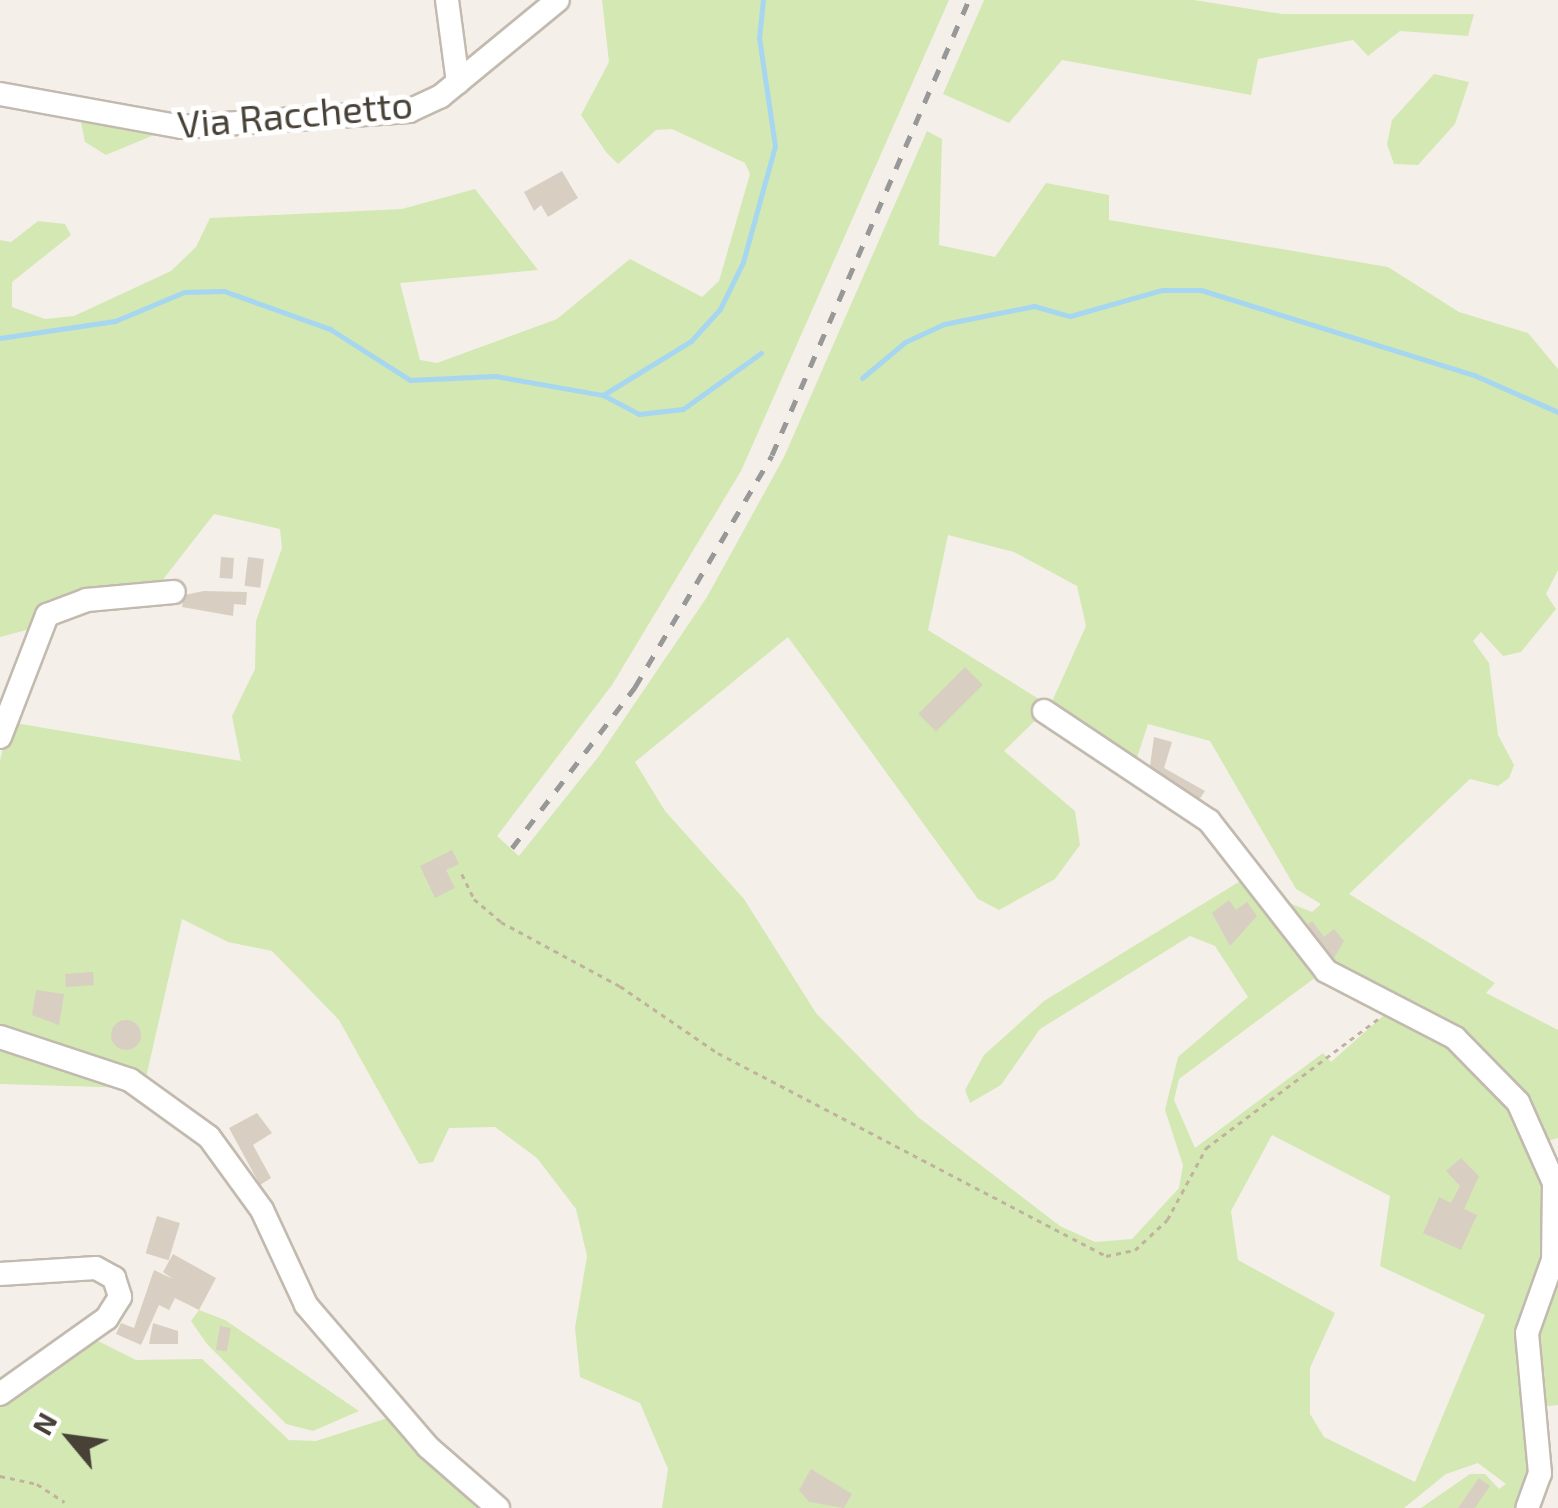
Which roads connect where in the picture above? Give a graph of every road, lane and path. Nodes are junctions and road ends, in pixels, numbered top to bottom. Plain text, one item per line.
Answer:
1 (447, 0) edge
2 (558, 0) edge
3 (458, 82) junction
4 (0, 94) edge
5 (174, 592) dead end
6 (1044, 711) dead end
7 (0, 737) edge
8 (462, 874) dead end
9 (1392, 1002) junction
10 (0, 1037) edge
11 (1556, 1183) edge
12 (0, 1274) edge
13 (0, 1394) edge
14 (0, 1476) edge
15 (66, 1502) dead end
16 (498, 1508) edge
17 (1527, 1508) edge

1 - 3 street
2 - 3 street, Via Racchetto
3 - 4 street, Via Racchetto
5 - 7 street
6 - 9 street
8 - 9 path
9 - 11 street
10 - 16 street
11 - 17 street
12 - 13 street
14 - 15 path

